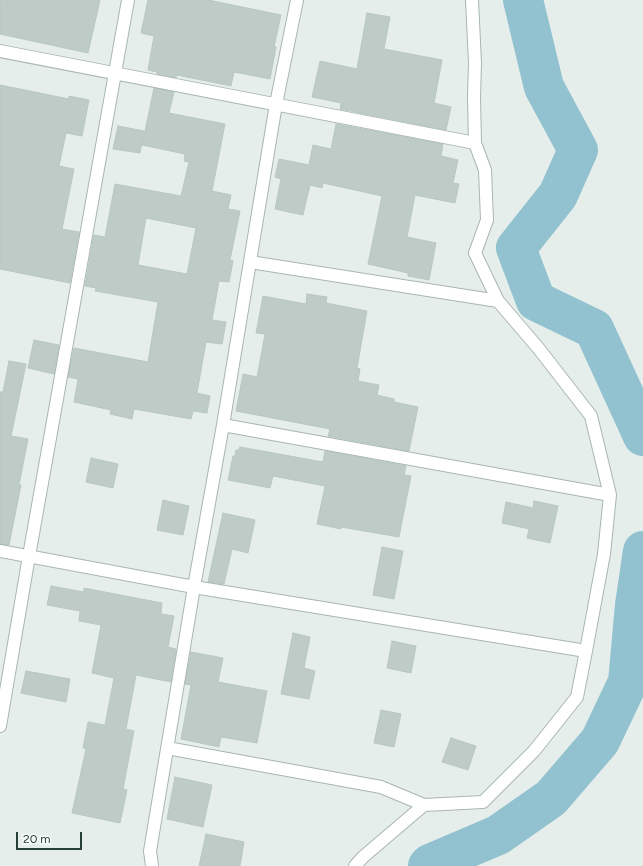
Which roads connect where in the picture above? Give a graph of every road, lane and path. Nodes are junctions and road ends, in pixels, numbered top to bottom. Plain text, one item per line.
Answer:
1 (128, 0) edge
2 (297, 0) edge
3 (472, 0) edge
4 (0, 51) edge
5 (115, 72) junction
6 (276, 104) junction
7 (475, 143) junction
8 (250, 262) junction
9 (498, 301) junction
10 (223, 425) junction
11 (610, 496) junction
12 (0, 551) edge
13 (29, 556) junction
14 (194, 586) junction
15 (586, 651) junction
16 (0, 726) edge
17 (167, 748) junction
18 (424, 805) junction
19 (152, 866) edge
20 (355, 866) edge

1 - 5 street
2 - 6 street
3 - 7 street
4 - 5 street
5 - 6 street
5 - 13 street
6 - 7 street
6 - 8 street
7 - 9 street
8 - 9 street
8 - 10 street
9 - 11 street
10 - 11 street
10 - 14 street
11 - 15 street
12 - 13 street
13 - 14 street
13 - 16 street
14 - 15 street
14 - 17 street
15 - 18 street
17 - 18 street
17 - 19 street
18 - 20 street

